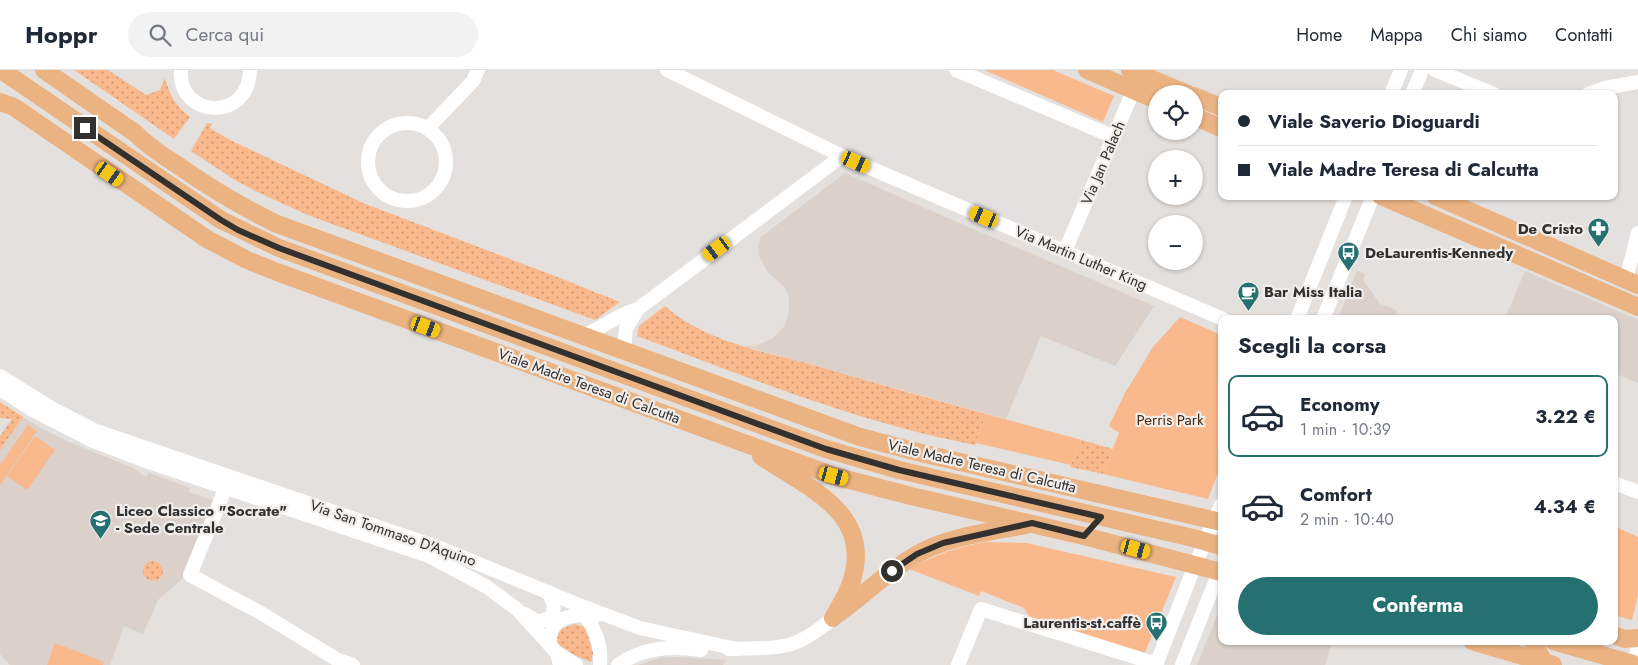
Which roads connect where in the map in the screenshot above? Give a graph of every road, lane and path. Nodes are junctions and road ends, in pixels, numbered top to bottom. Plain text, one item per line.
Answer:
1 (1, 70) edge
2 (44, 70) edge
3 (181, 70) edge
4 (250, 70) edge
5 (478, 70) edge
6 (667, 70) edge
7 (956, 70) edge
8 (1087, 70) edge
9 (1401, 70) edge
10 (1422, 70) edge
11 (1435, 70) edge
12 (1135, 78) edge
13 (1638, 82) edge
14 (1158, 85) edge
15 (1393, 90) edge
16 (1414, 90) edge
17 (1484, 90) edge
18 (1599, 90) edge
19 (1148, 92) edge
20 (1203, 100) edge
21 (0, 102) edge
22 (1218, 106) edge
23 (1203, 120) edge
24 (1218, 127) edge
25 (428, 128) junction
26 (135, 133) junction
27 (1114, 138) junction
28 (101, 139) junction
29 (842, 156) junction
30 (1344, 200) edge
31 (1371, 200) edge
32 (1389, 200) edge
33 (1444, 200) edge
34 (1638, 233) edge
35 (1065, 251) junction
36 (1632, 282) edge
37 (1638, 307) edge
38 (638, 308) junction
39 (1299, 315) edge
40 (1326, 315) edge
41 (1218, 317) edge
42 (582, 336) junction
43 (624, 351) junction
44 (0, 376) edge
45 (0, 389) edge
46 (739, 442) junction
47 (1618, 484) edge
48 (226, 487) junction
49 (1638, 492) edge
50 (1218, 516) edge
51 (1101, 517) junction
52 (1218, 520) edge
53 (1032, 523) junction
54 (1084, 536) junction
55 (1213, 543) edge
56 (1195, 565) junction
57 (1218, 569) edge
58 (1218, 577) edge
59 (548, 592) junction
60 (574, 603) junction
61 (518, 610) junction
62 (584, 615) junction
63 (609, 616) junction
64 (833, 618) junction
65 (1618, 637) edge
66 (1638, 638) edge
67 (1485, 645) edge
68 (1535, 645) edge
69 (1571, 645) edge
70 (738, 649) junction
71 (555, 654) edge
72 (1635, 659) edge
73 (1157, 664) edge
74 (1548, 664) edge
75 (353, 665) edge
76 (576, 665) edge
77 (600, 665) edge
78 (618, 665) edge
79 (958, 665) edge
80 (1182, 665) edge

1 - 28 main road, Viale Madre Teresa di Calcutta
2 - 26 main road, Viale Madre Teresa di Calcutta
3 - 4 street
5 - 25 street
6 - 29 street, Via Martin Luther King
7 - 27 street
8 - 12 main road
9 - 15 street
10 - 16 street
11 - 17 street
12 - 14 main road
12 - 19 main road
12 - 27 street, Via Jan Palach
13 - 18 street
20 - 22 main road
21 - 46 main road, Viale Madre Teresa di Calcutta
23 - 24 main road
25 - 25 street
26 - 28 main road
26 - 42 main road, Viale Madre Teresa di Calcutta
27 - 35 street, Via Jan Palach
28 - 51 main road, Viale Madre Teresa di Calcutta
29 - 35 street, Via Martin Luther King
29 - 38 street
30 - 39 street
31 - 40 street
32 - 37 main road
33 - 36 main road
34 - 36 street
35 - 41 street, Via Martin Luther King
38 - 42 street
38 - 43 street
42 - 43 main road, Viale Madre Teresa di Calcutta
43 - 50 main road, Viale Madre Teresa di Calcutta
44 - 59 street, Via San Tommaso D'Aquino
45 - 48 street, Via San Tommaso D'Aquino
46 - 53 main road, Viale Madre Teresa di Calcutta
46 - 64 main road
47 - 49 street
48 - 61 street, Via San Tommaso D'Aquino
48 - 75 street
51 - 54 main road
51 - 55 main road, Viale Madre Teresa di Calcutta
52 - 55 street
53 - 54 main road, Viale Madre Teresa di Calcutta
53 - 64 main road
54 - 56 main road, Viale Madre Teresa di Calcutta
55 - 56 street
56 - 57 main road, Viale Madre Teresa di Calcutta
56 - 73 street
58 - 80 street
59 - 60 street, Via San Tommaso D'Aquino
59 - 61 street
60 - 62 street
60 - 63 street, Via San Tommaso D'Aquino
61 - 71 street, Via San Tommaso D'Aquino
62 - 63 street
62 - 71 street
62 - 77 street
63 - 70 street, Via San Tommaso D'Aquino
64 - 70 street
65 - 66 main road
67 - 74 main road
68 - 74 main road
69 - 72 main road
70 - 78 street
71 - 76 street, Via San Tommaso D'Aquino
73 - 79 street

